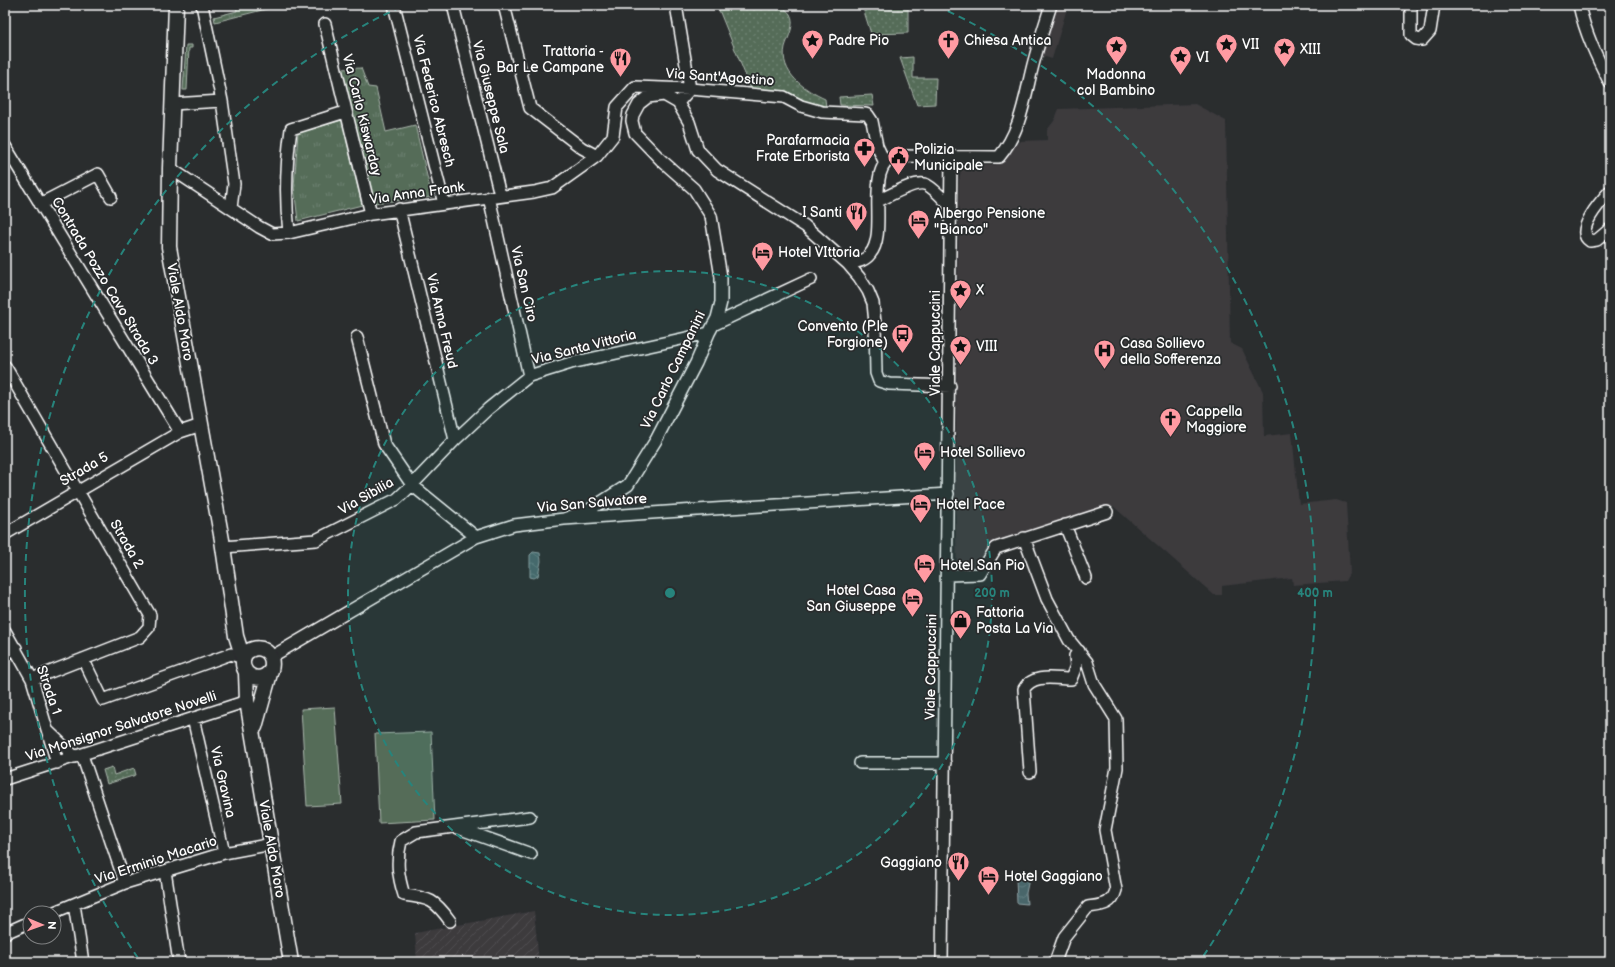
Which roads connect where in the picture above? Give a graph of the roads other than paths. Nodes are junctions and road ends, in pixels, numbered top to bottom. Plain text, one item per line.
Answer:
1 (176, 5) edge
2 (202, 5) edge
3 (394, 5) edge
4 (453, 5) edge
5 (504, 5) edge
6 (676, 5) edge
7 (1051, 5) edge
8 (1411, 5) edge
9 (1434, 5) edge
10 (1579, 5) edge
11 (325, 24) dead end
12 (1610, 83) edge
13 (635, 87) joint
14 (690, 89) junction
15 (222, 101) junction
16 (678, 103) junction
17 (172, 104) junction
18 (345, 112) junction
19 (5, 146) edge
20 (597, 156) junction
21 (951, 156) junction
22 (885, 163) junction
23 (170, 168) junction
24 (1610, 191) edge
25 (494, 196) junction
26 (111, 197) dead end
27 (878, 201) junction
28 (40, 204) junction
29 (444, 204) junction
30 (950, 206) junction
31 (231, 208) junction
32 (399, 209) junction
33 (371, 214) junction
34 (1610, 229) edge
35 (288, 233) junction
36 (848, 264) junction
37 (811, 279) dead end
38 (711, 329) junction
39 (357, 337) dead end
40 (5, 366) edge
41 (529, 376) junction
42 (950, 386) junction
43 (201, 425) junction
44 (180, 432) junction
45 (454, 440) junction
46 (412, 485) junction
47 (78, 490) junction
48 (948, 494) junction
49 (1107, 512) dead end
50 (564, 520) junction
51 (1065, 525) junction
52 (5, 534) edge
53 (476, 537) junction
54 (1024, 538) junction
55 (223, 547) junction
56 (948, 575) junction
57 (1086, 578) dead end
58 (233, 615) junction
59 (5, 630) edge
60 (16, 648) junction
61 (259, 648) junction
62 (1079, 651) junction
63 (5, 654) edge
64 (243, 658) junction
65 (83, 659) junction
66 (271, 663) junction
67 (246, 673) junction
68 (32, 679) junction
69 (247, 701) junction
70 (193, 718) junction
71 (47, 730) junction
72 (253, 735) junction
73 (78, 756) junction
74 (57, 763) junction
75 (860, 763) dead end
76 (945, 763) junction
77 (1030, 772) dead end
78 (5, 779) edge
79 (530, 817) dead end
80 (456, 827) junction
81 (272, 844) junction
82 (224, 853) junction
83 (531, 854) dead end
84 (165, 871) junction
85 (125, 883) junction
86 (74, 904) junction
87 (62, 909) edge
88 (450, 921) dead end
89 (22, 925) edge
90 (5, 932) edge
91 (83, 962) edge
92 (179, 962) edge
93 (291, 962) edge
94 (942, 962) edge
95 (1055, 962) edge

1 - 17 main road, Viale Aldo Moro
2 - 15 street
3 - 29 street, Via Federico Abresch
4 - 25 street, Via Giuseppe Sala
5 - 20 street
6 - 14 street
7 - 21 street
8 - 9 street
10 - 12 street
11 - 18 street, Via Carlo Kiswarday
13 - 14 street, Via Sant'Agostino
13 - 20 street, Via Anna Frank
14 - 16 street
14 - 22 street, Via Sant'Agostino
15 - 17 street
15 - 31 street
16 - 36 street
16 - 38 street, Via Carlo Campanini
17 - 23 main road, Viale Aldo Moro
18 - 33 street, Via Carlo Kiswarday
18 - 35 street
19 - 28 street, Contrada Pozzo Cavo Strada 3
20 - 25 street, Via Anna Frank
21 - 22 street
21 - 30 street, Viale Cappuccini
22 - 27 street
23 - 31 street, Via Anna Frank
23 - 43 main road, Viale Aldo Moro
24 - 34 street
25 - 29 street, Via Anna Frank
25 - 41 street, Via San Ciro
26 - 28 street
27 - 30 street
27 - 36 street
28 - 44 street, Contrada Pozzo Cavo Strada 3
29 - 32 street, Via Anna Frank
30 - 42 street, Viale Cappuccini
31 - 35 street, Via Anna Frank
32 - 33 street, Via Anna Frank
32 - 45 street, Via Anna Freud
33 - 35 street, Via Anna Frank
36 - 42 street
37 - 38 street, Via Santa Vittoria
38 - 41 street, Via Santa Vittoria
38 - 50 street, Via Carlo Campanini
39 - 46 street, Via Sibilia
40 - 47 street, Strada 2
41 - 45 street, Via Santa Vittoria
42 - 48 street, Viale Cappuccini
43 - 44 street, Strada 5
43 - 55 main road, Viale Aldo Moro
44 - 47 street, Strada 5
45 - 46 street, Via Santa Vittoria
46 - 53 street
46 - 55 street, Via Sibilia
47 - 52 street, Strada 5
47 - 65 street, Strada 2
48 - 50 street, Via San Salvatore
48 - 56 street, Viale Cappuccini
49 - 51 street
50 - 53 street, Via San Salvatore
51 - 54 street
51 - 57 street
53 - 66 street, Via San Salvatore
54 - 56 street
54 - 62 street
55 - 58 main road, Viale Aldo Moro
56 - 76 street, Viale Cappuccini
58 - 61 main road, Viale Aldo Moro
58 - 64 main road, Viale Aldo Moro
59 - 60 street, Strada 1
60 - 63 street
60 - 68 street, Strada 1
61 - 64 main road
61 - 66 main road, Viale Aldo Moro
62 - 77 street
62 - 95 street
64 - 65 street
64 - 67 main road, Viale Aldo Moro
65 - 68 street, Strada 2
66 - 67 main road
66 - 72 main road, Viale Aldo Moro
67 - 69 main road, Viale Aldo Moro
68 - 71 street, Strada 1
69 - 70 street, Via Monsignor Salvatore Novelli
69 - 72 main road, Viale Aldo Moro
70 - 73 street, Via Monsignor Salvatore Novelli
70 - 82 street, Via Gravina
71 - 73 street
71 - 74 street, Strada 1
72 - 81 main road, Viale Aldo Moro
73 - 74 street, Via Monsignor Salvatore Novelli
73 - 85 street
74 - 78 street, Via Monsignor Salvatore Novelli
75 - 76 street
76 - 94 street, Viale Cappuccini
79 - 80 street
80 - 83 street
80 - 88 street
81 - 82 street, Via Erminio Macario
81 - 93 main road, Viale Aldo Moro
82 - 84 street, Via Erminio Macario
84 - 85 street, Via Erminio Macario
84 - 92 street
85 - 86 street, Via Erminio Macario
86 - 87 street, Via Erminio Macario
86 - 91 street
89 - 90 street

